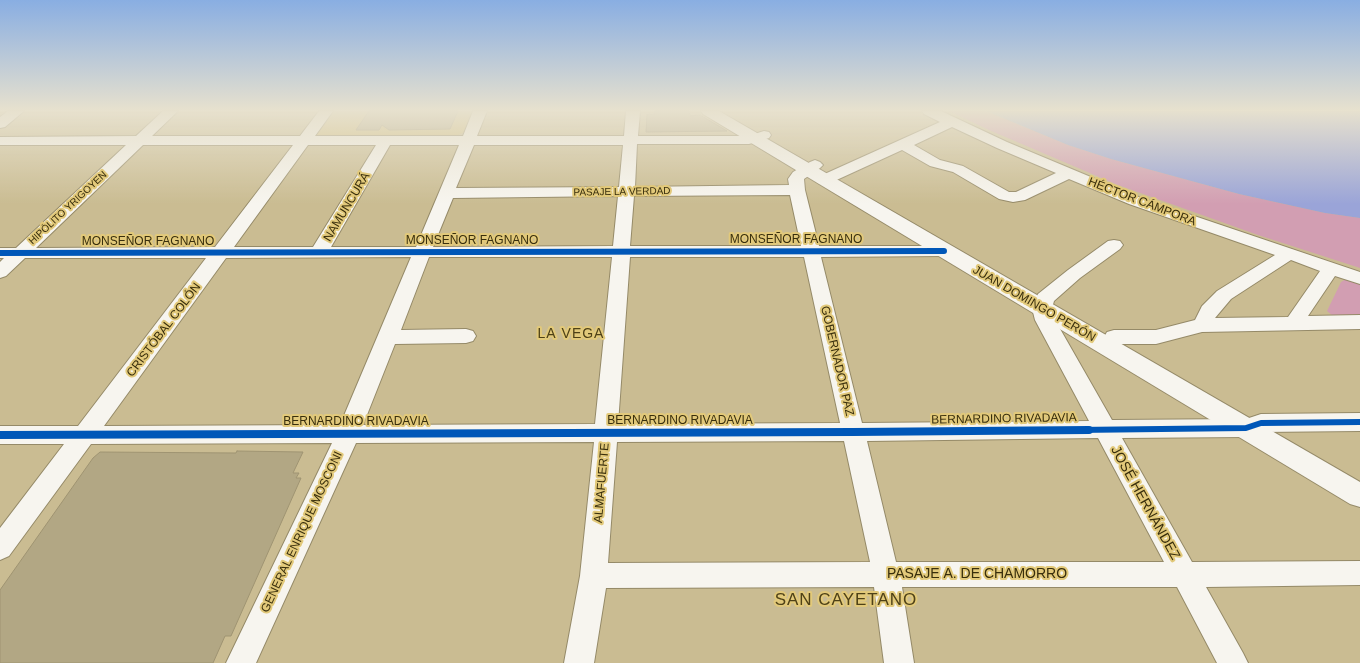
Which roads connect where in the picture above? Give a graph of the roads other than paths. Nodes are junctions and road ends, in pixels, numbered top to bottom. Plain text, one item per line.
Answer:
1 (139, 142) edge
2 (304, 142) edge
3 (385, 142) edge
4 (469, 142) edge
5 (631, 142) edge
6 (767, 142) edge
7 (907, 142) edge
8 (997, 142) edge
9 (902, 144) junction
10 (820, 173) junction
11 (1068, 173) junction
12 (797, 190) junction
13 (627, 192) junction
14 (446, 193) junction
15 (1114, 245) dead end
16 (812, 251) junction
17 (944, 251) junction
18 (319, 252) junction
19 (422, 252) junction
20 (621, 252) junction
21 (0, 253) edge
22 (20, 253) junction
23 (222, 253) junction
24 (1289, 254) junction
25 (1331, 268) junction
26 (0, 272) edge
27 (1360, 278) edge
28 (1043, 303) junction
29 (1360, 322) edge
30 (1294, 323) junction
31 (1202, 325) junction
32 (466, 336) dead end
33 (388, 337) junction
34 (1148, 344) junction
35 (1360, 422) edge
36 (1254, 426) junction
37 (1104, 429) junction
38 (606, 432) junction
39 (853, 432) junction
40 (85, 434) junction
41 (348, 434) junction
42 (0, 435) edge
43 (1360, 480) edge
44 (1360, 496) edge
45 (0, 548) edge
46 (1360, 573) edge
47 (886, 574) junction
48 (594, 576) junction
49 (1186, 576) junction
50 (241, 663) edge
51 (579, 663) edge
52 (899, 663) edge
53 (1233, 663) edge

1 - 22 street, HIPÓLITO YRIGOYEN
2 - 23 street, CRISTÓBAL COLÓN
3 - 18 street, NAMUNCURÁ
4 - 14 street, GENERAL ENRIQUE MOSCONI
5 - 13 street, ALMAFUERTE
6 - 10 main road, JUAN DOMINGO PERÓN
7 - 9 street
8 - 11 street, HÉCTOR CÁMPORA
9 - 10 street
9 - 11 street
10 - 12 street, GOBERNADOR PAZ
10 - 17 main road, JUAN DOMINGO PERÓN
10 - 28 main road, JUAN DOMINGO PERÓN
11 - 24 street, HÉCTOR CÁMPORA
12 - 13 street, PASAJE LA VERDAD
12 - 16 street, GOBERNADOR PAZ
13 - 14 street, PASAJE LA VERDAD
13 - 20 street, ALMAFUERTE
14 - 19 street, GENERAL ENRIQUE MOSCONI
15 - 28 street
16 - 17 street, MONSEÑOR FAGNANO
16 - 20 street, MONSEÑOR FAGNANO
16 - 39 street, GOBERNADOR PAZ
17 - 28 main road, JUAN DOMINGO PERÓN
18 - 19 street, MONSEÑOR FAGNANO
18 - 23 street, MONSEÑOR FAGNANO
19 - 20 street, MONSEÑOR FAGNANO
19 - 33 street, GENERAL ENRIQUE MOSCONI
20 - 38 street, ALMAFUERTE
21 - 22 street, MONSEÑOR FAGNANO
22 - 23 street, MONSEÑOR FAGNANO
22 - 26 street, HIPÓLITO YRIGOYEN
23 - 40 street, CRISTÓBAL COLÓN
24 - 25 street, HÉCTOR CÁMPORA
24 - 31 street
25 - 27 street, HÉCTOR CÁMPORA
25 - 30 street
28 - 34 main road, JUAN DOMINGO PERÓN
28 - 36 main road, JUAN DOMINGO PERÓN
28 - 37 street, JOSÉ HERNÁNDEZ
29 - 30 street
30 - 31 street
31 - 34 street
32 - 33 street
33 - 41 street, GENERAL ENRIQUE MOSCONI
34 - 36 main road, JUAN DOMINGO PERÓN
35 - 36 street, BERNARDINO RIVADAVIA
36 - 37 street, BERNARDINO RIVADAVIA
36 - 43 main road, JUAN DOMINGO PERÓN
36 - 44 main road, JUAN DOMINGO PERÓN
37 - 39 street, BERNARDINO RIVADAVIA
37 - 49 street, JOSÉ HERNÁNDEZ
38 - 39 street, BERNARDINO RIVADAVIA
38 - 41 street, BERNARDINO RIVADAVIA
38 - 48 street, ALMAFUERTE
39 - 47 street, GOBERNADOR PAZ
40 - 41 street, BERNARDINO RIVADAVIA
40 - 42 street, BERNARDINO RIVADAVIA
40 - 45 street, CRISTÓBAL COLÓN
41 - 50 street, GENERAL ENRIQUE MOSCONI
46 - 49 street, PASAJE A. DE CHAMORRO
47 - 48 street, PASAJE A. DE CHAMORRO
47 - 49 street, PASAJE A. DE CHAMORRO
47 - 52 street, GOBERNADOR PAZ
48 - 51 street, ALMAFUERTE
49 - 53 street, JOSÉ HERNÁNDEZ

